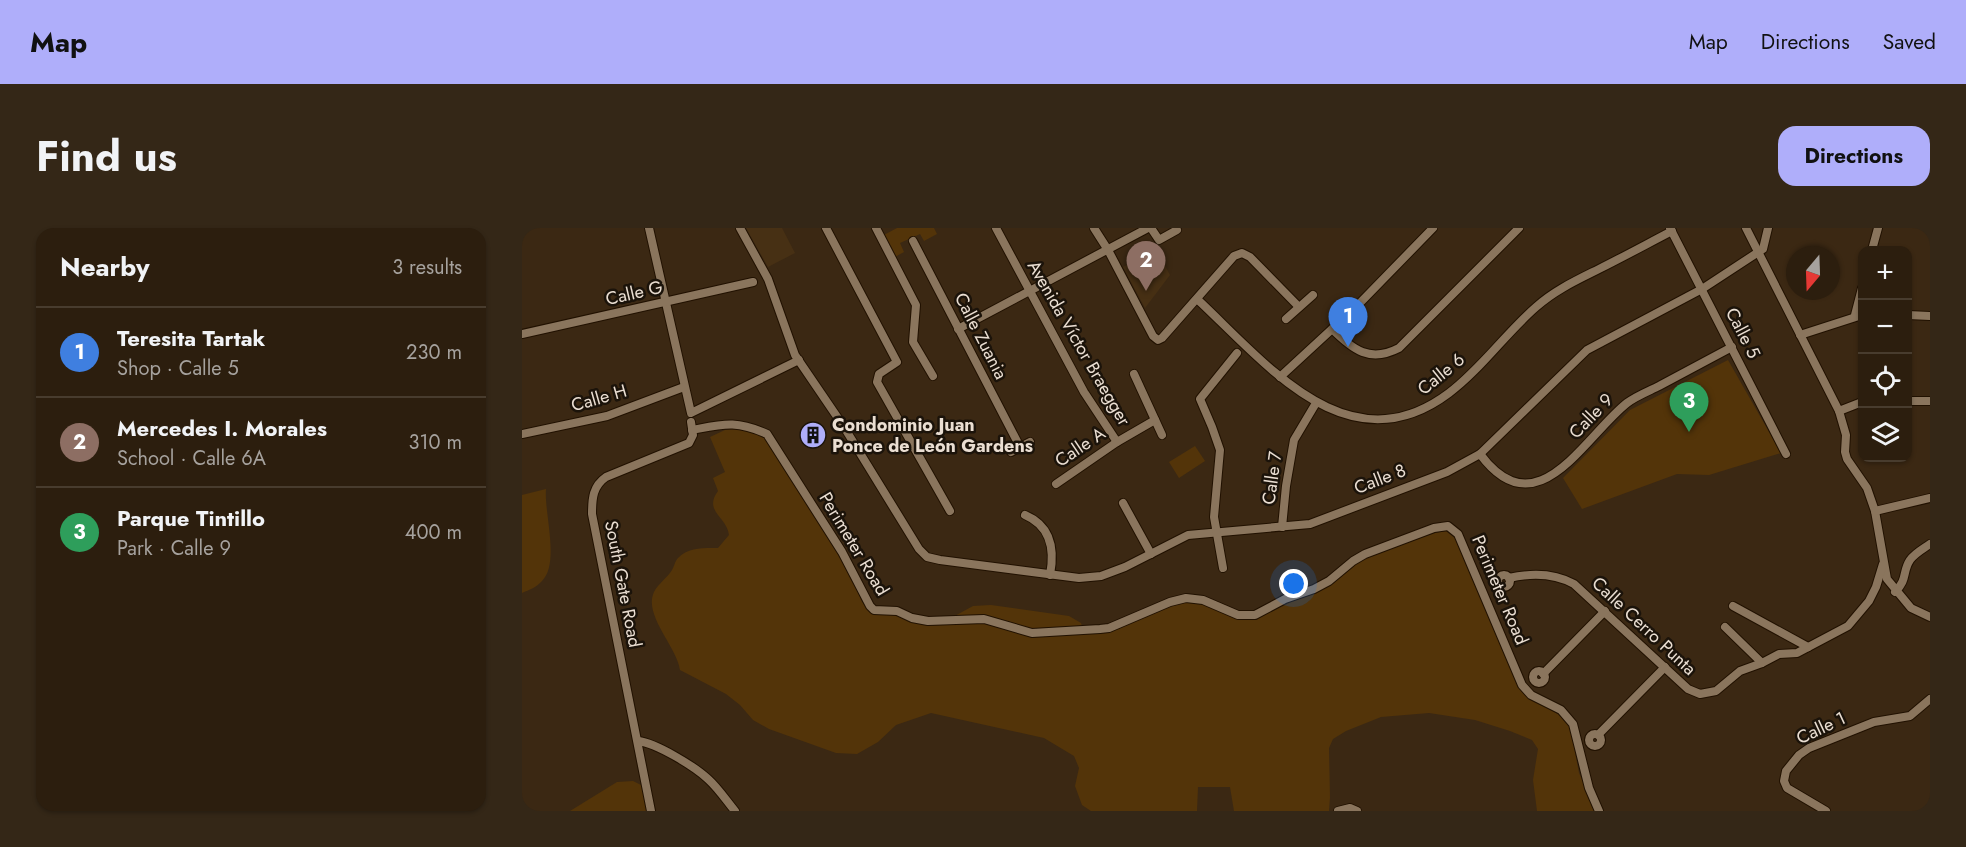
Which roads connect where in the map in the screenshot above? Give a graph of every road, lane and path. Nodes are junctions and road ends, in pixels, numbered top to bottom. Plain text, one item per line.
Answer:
1 (649, 228) edge
2 (740, 228) edge
3 (826, 228) edge
4 (876, 228) edge
5 (996, 228) edge
6 (1094, 228) edge
7 (1149, 228) edge
8 (1433, 228) edge
9 (1518, 228) edge
10 (1746, 228) edge
11 (1768, 228) edge
12 (1878, 228) edge
13 (1177, 230) dead end
14 (1671, 230) edge
15 (913, 241) dead end
16 (1873, 246) edge
17 (1108, 250) junction
18 (1757, 252) junction
19 (753, 282) dead end
20 (1702, 288) junction
21 (1029, 290) junction
22 (1313, 296) dead end
23 (1197, 298) junction
24 (666, 303) junction
25 (1299, 308) junction
26 (1858, 315) edge
27 (1912, 315) edge
28 (1930, 316) edge
29 (1286, 319) dead end
30 (958, 328) junction
31 (1332, 329) junction
32 (522, 334) edge
33 (1800, 335) junction
34 (1732, 347) junction
35 (1238, 353) dead end
36 (799, 360) junction
37 (1134, 374) dead end
38 (933, 376) dead end
39 (1280, 377) junction
40 (684, 387) junction
41 (1912, 400) edge
42 (1930, 401) edge
43 (1316, 403) junction
44 (1858, 404) edge
45 (1839, 411) junction
46 (1155, 420) junction
47 (691, 422) junction
48 (522, 434) edge
49 (1162, 435) dead end
50 (1030, 442) dead end
51 (1117, 442) junction
52 (1480, 454) junction
53 (1786, 454) dead end
54 (1056, 484) dead end
55 (1930, 498) edge
56 (1123, 503) dead end
57 (1875, 510) junction
58 (950, 511) dead end
59 (1025, 515) dead end
60 (1282, 527) junction
61 (1216, 532) junction
62 (1930, 544) edge
63 (1151, 555) junction
64 (1883, 564) junction
65 (1223, 568) dead end
66 (1050, 575) junction
67 (1509, 578) dead end
68 (1895, 592) junction
69 (1733, 606) dead end
70 (1605, 610) junction
71 (1930, 617) edge
72 (1725, 627) dead end
73 (1808, 647) junction
74 (1762, 663) junction
75 (1665, 667) junction
76 (1543, 674) dead end
77 (1930, 699) edge
78 (1598, 735) dead end
79 (638, 741) junction
80 (651, 811) edge
81 (735, 811) edge
82 (1338, 811) edge
83 (1357, 811) edge
84 (1599, 811) edge
85 (1826, 811) edge

1 - 24 street
2 - 36 street
3 - 58 street
4 - 38 street
5 - 21 street, Avenida Víctor Braegger
6 - 17 street
7 - 13 street
7 - 17 street
8 - 31 street
9 - 31 street
10 - 18 street
11 - 18 street
12 - 16 street
14 - 20 street, Calle 5
14 - 43 street, Calle 6
15 - 30 street, Calle Zuania
17 - 21 street
17 - 23 street
18 - 20 street, Calle 8
18 - 33 street
19 - 24 street, Calle G
20 - 34 street, Calle 5
20 - 52 street, Calle 8
21 - 30 street
21 - 51 street, Avenida Víctor Braegger
22 - 25 street
23 - 25 street
23 - 39 street, Calle 6
24 - 32 street, Calle G
24 - 40 street
25 - 29 street
26 - 33 street
27 - 28 street
30 - 50 street, Calle Zuania
31 - 39 street
33 - 45 street
34 - 52 street, Calle 9
34 - 53 street, Calle 5
35 - 61 street
36 - 47 street
36 - 66 street, Calle 8
37 - 46 street
39 - 43 street, Calle 6
40 - 47 street
40 - 48 street, Calle H
41 - 42 street
43 - 60 street, Calle 7
44 - 45 street
45 - 57 street
46 - 49 street
46 - 51 street, Calle A
47 - 79 street, South Gate Road
47 - 84 street, Perimeter Road
51 - 54 street, Calle A
52 - 60 street, Calle 8
55 - 57 street
56 - 63 street
57 - 64 street
59 - 66 street
60 - 61 street, Calle 8
61 - 63 street, Calle 8
61 - 65 street
62 - 68 street
63 - 66 street, Calle 8
64 - 68 street
64 - 73 street, Calle Cerro Punta
67 - 70 street, Calle Cerro Punta
68 - 71 street
69 - 73 street
70 - 75 street, Calle Cerro Punta
70 - 76 street
72 - 74 street
73 - 74 street, Calle Cerro Punta
74 - 75 street, Calle Cerro Punta
75 - 78 street
77 - 85 street, Calle 1
79 - 80 street, South Gate Road
79 - 81 street
82 - 83 street

